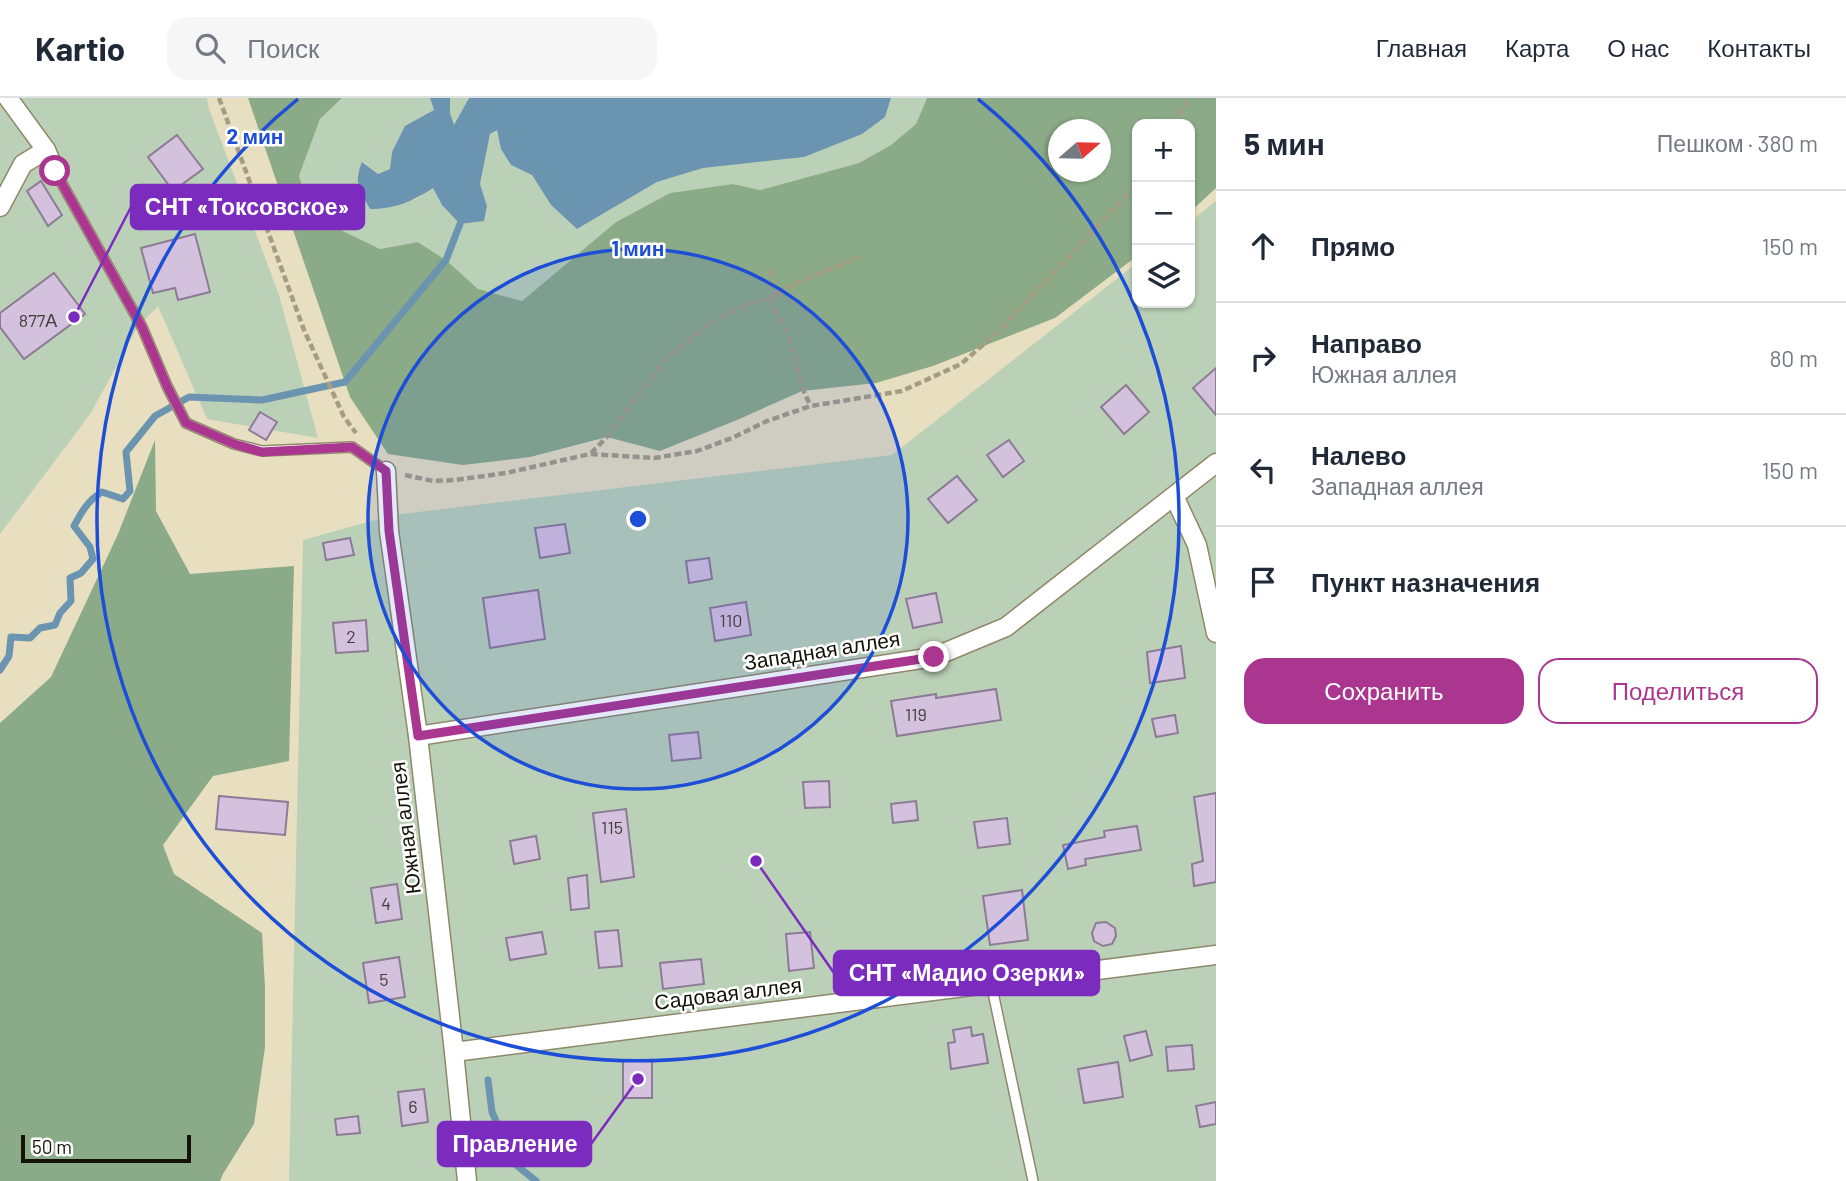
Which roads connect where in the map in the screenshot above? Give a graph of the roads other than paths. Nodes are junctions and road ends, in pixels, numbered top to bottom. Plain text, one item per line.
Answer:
1 (8, 98) edge
2 (46, 150) junction
3 (55, 171) joint
4 (0, 207) edge
5 (1216, 463) edge
6 (386, 471) joint
7 (1174, 496) junction
8 (1216, 633) edge
9 (418, 736) junction
10 (1216, 955) edge
11 (991, 983) junction
12 (454, 1052) junction
13 (467, 1181) edge
14 (1033, 1181) edge

1 - 2 street
2 - 3 street
2 - 4 street
3 - 6 lane
5 - 7 street, Западная аллея
6 - 9 street, Южная аллея
7 - 8 street
7 - 9 street, Западная аллея
9 - 12 street, Южная аллея
10 - 11 street, Садовая аллея
11 - 12 street, Садовая аллея
11 - 14 lane
12 - 13 street, Южная аллея

